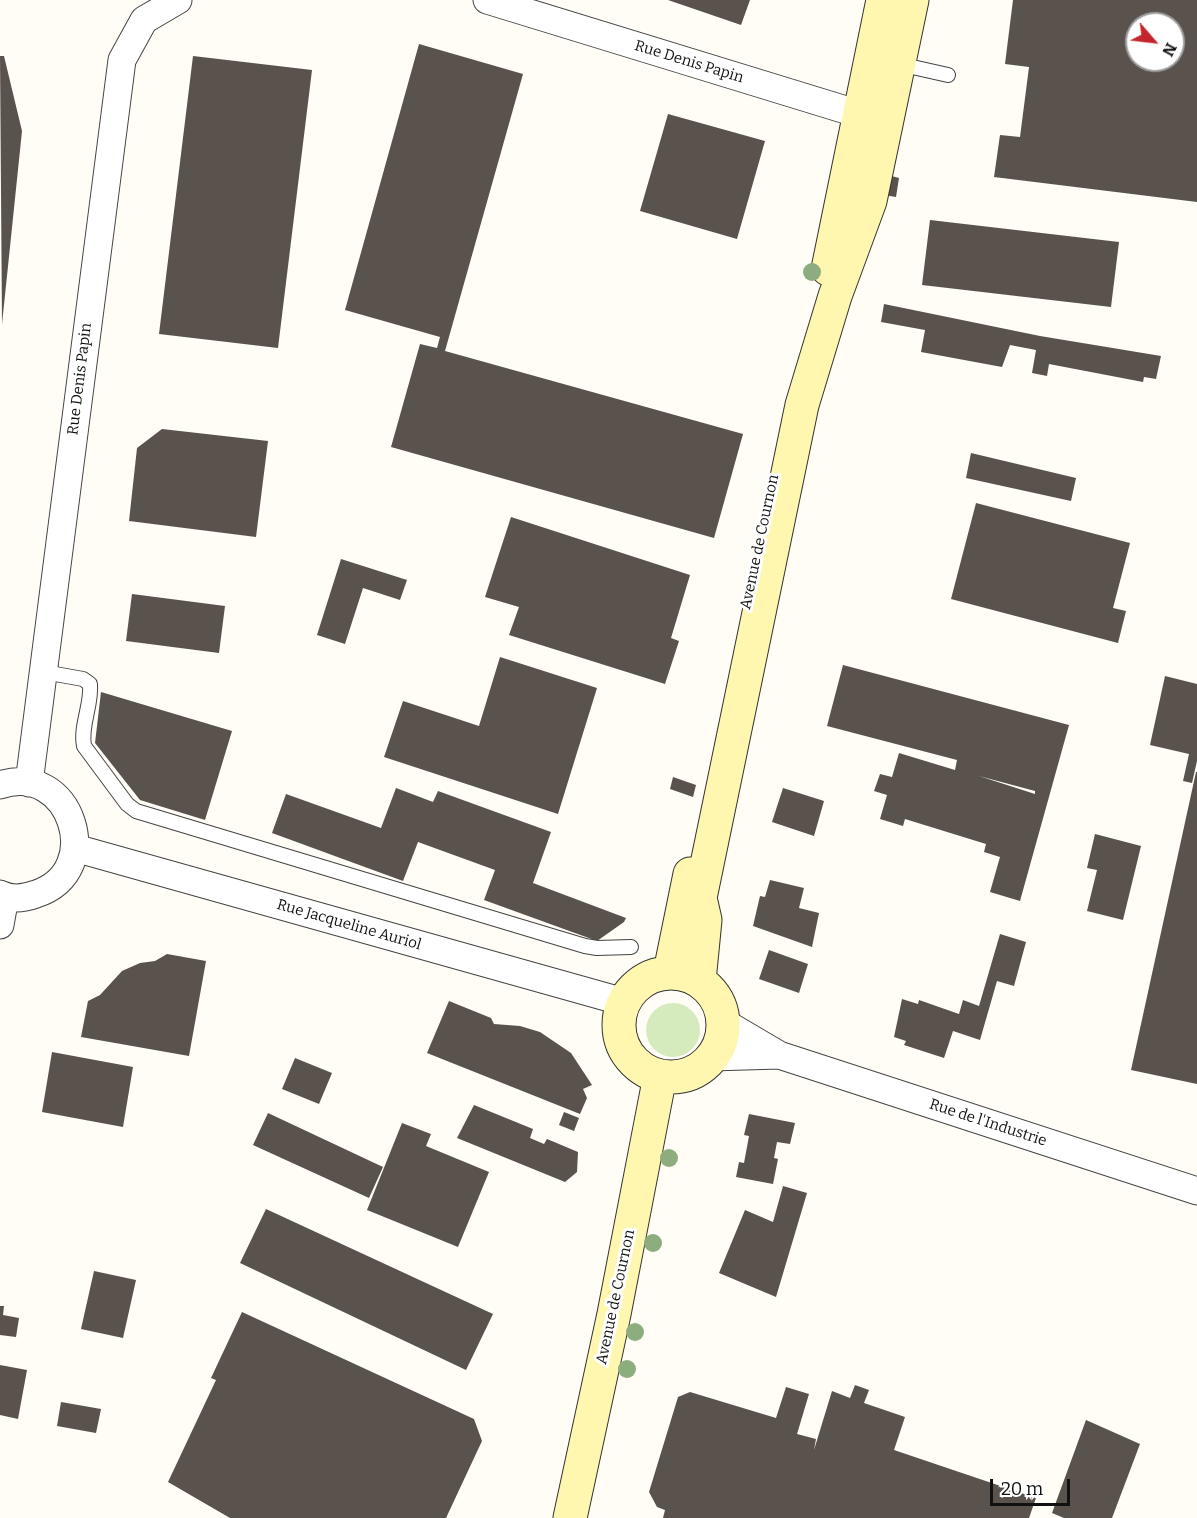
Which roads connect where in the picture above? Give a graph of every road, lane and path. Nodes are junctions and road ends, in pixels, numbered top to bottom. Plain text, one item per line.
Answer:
1 (178, 0) edge
2 (487, 0) edge
3 (883, 0) edge
4 (895, 0) edge
5 (912, 0) edge
6 (900, 64) junction
7 (948, 75) dead end
8 (891, 103) junction
9 (859, 114) junction
10 (870, 201) junction
11 (835, 296) junction
12 (44, 672) junction
13 (29, 783) junction
14 (0, 785) edge
15 (75, 848) junction
16 (2, 896) edge
17 (705, 920) junction
18 (0, 925) edge
19 (631, 947) dead end
20 (685, 976) junction
21 (624, 1002) junction
22 (723, 1022) junction
23 (779, 1055) junction
24 (711, 1057) junction
25 (660, 1076) junction
26 (648, 1136) junction
27 (1197, 1191) edge
28 (614, 1239) dead end
29 (565, 1508) edge
30 (555, 1518) edge

1 - 12 street, Rue Denis Papin
2 - 9 street, Rue Denis Papin
3 - 9 main road, Avenue de Cournon
4 - 6 lane
5 - 6 main road, Avenue de Cournon
6 - 7 lane
6 - 8 main road, Avenue de Cournon
8 - 9 street
8 - 10 main road, Avenue de Cournon
9 - 11 street, Avenue de Cournon
9 - 20 main road, Avenue de Cournon
10 - 11 main road, Avenue de Cournon
10 - 17 lane
11 - 17 main road, Avenue de Cournon
12 - 13 street, Rue Denis Papin
12 - 19 lane
13 - 14 street
13 - 15 street
15 - 16 street
15 - 21 street, Rue Jacqueline Auriol
16 - 18 street
17 - 20 main road, Avenue de Cournon
20 - 21 main road
20 - 22 main road
21 - 25 main road
22 - 23 street, Rue de l'Industrie
22 - 24 main road
23 - 24 street, Rue de l'Industrie
23 - 27 street, Rue de l'Industrie
24 - 25 main road
25 - 26 main road, Avenue de Cournon
26 - 28 lane
26 - 29 main road, Avenue de Cournon
29 - 30 lane

